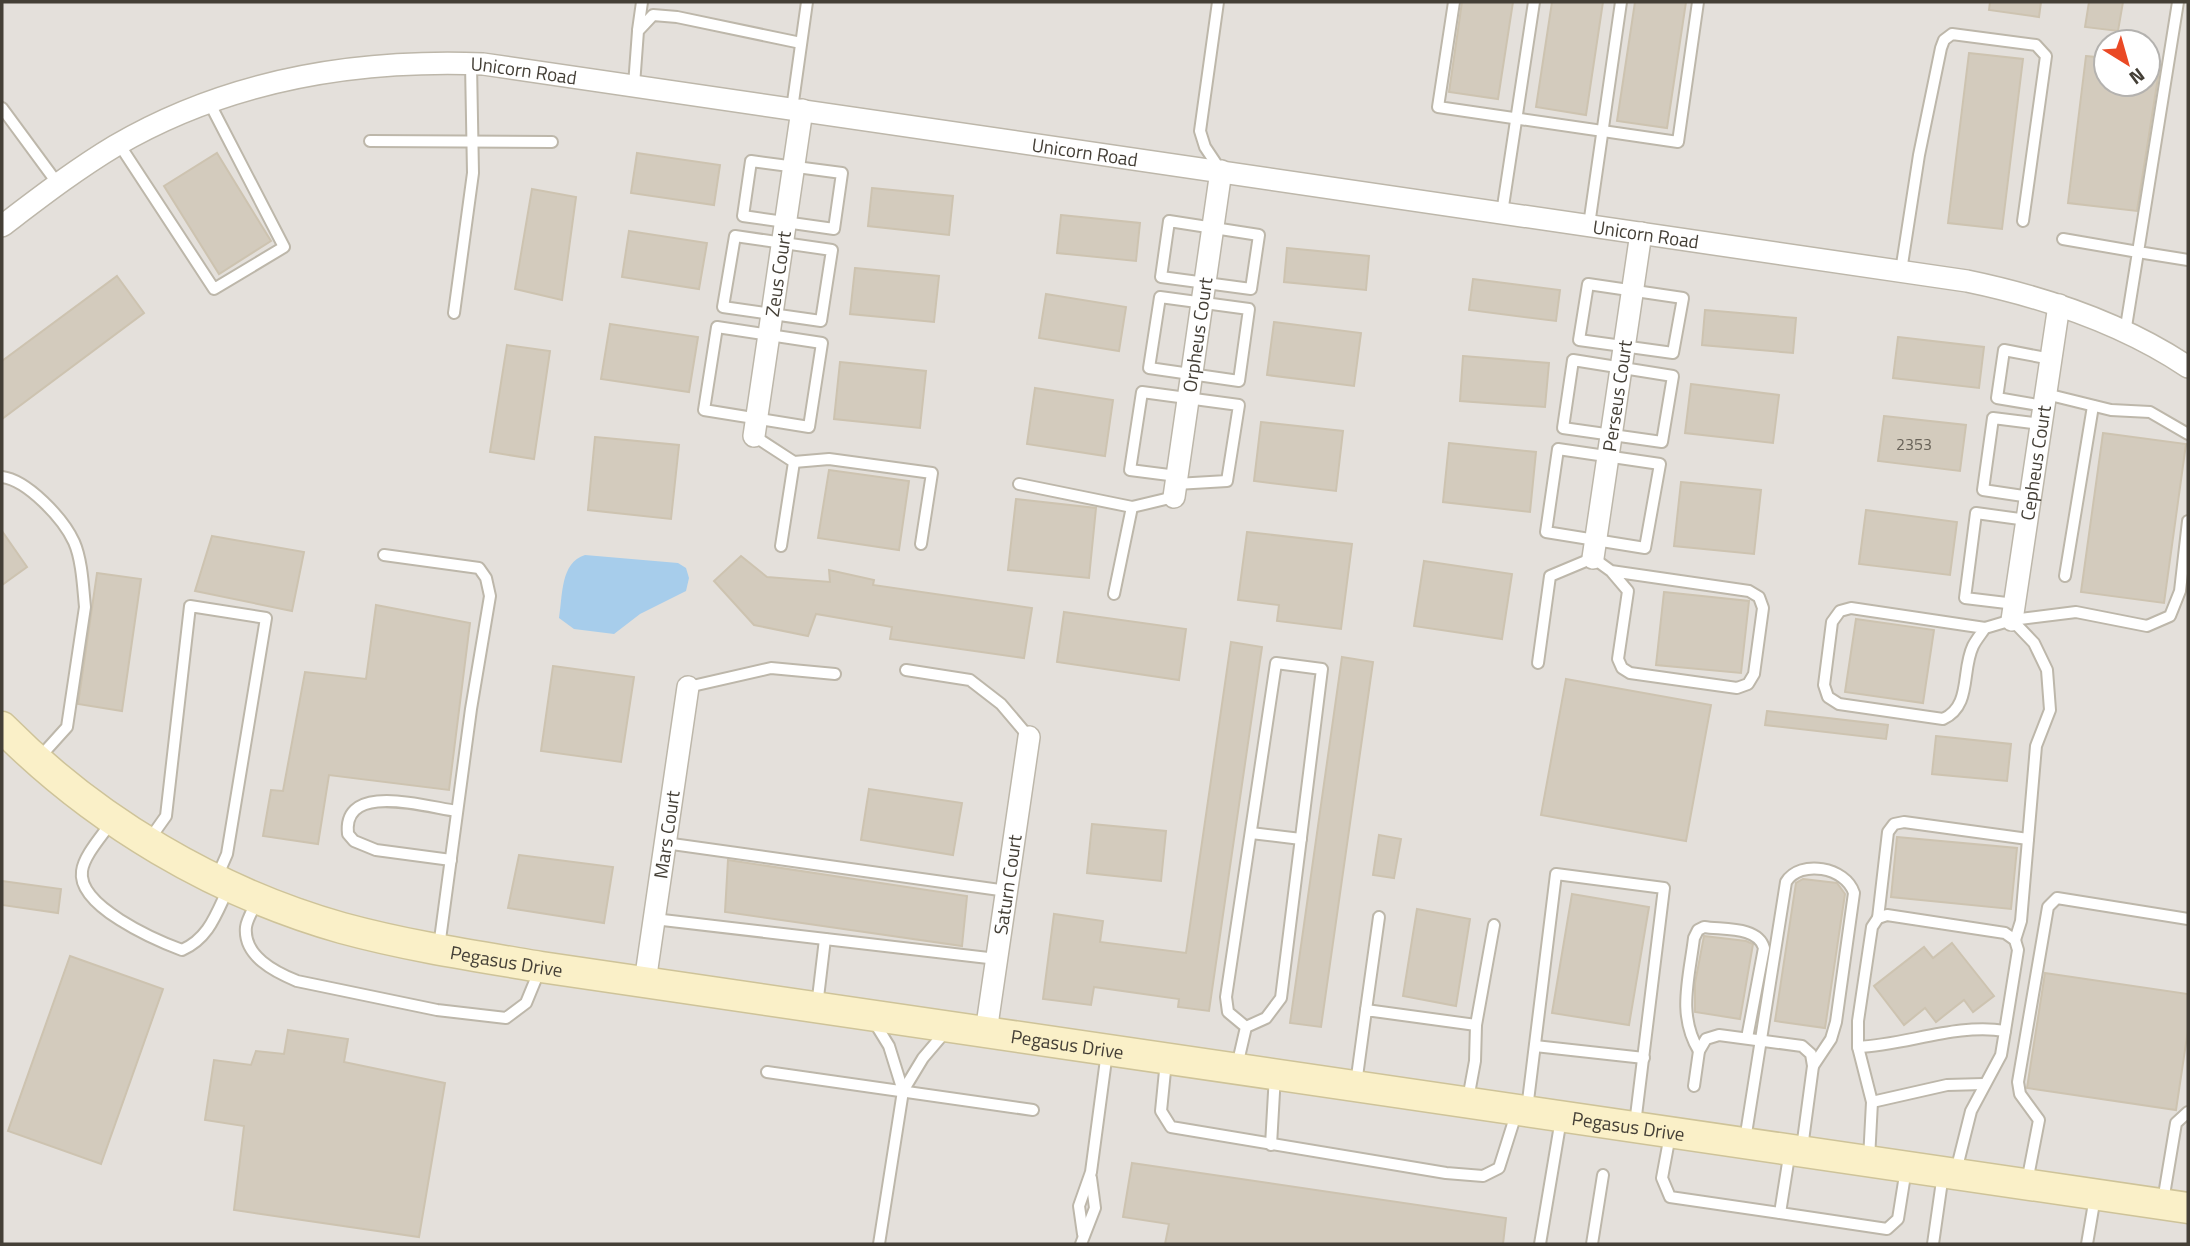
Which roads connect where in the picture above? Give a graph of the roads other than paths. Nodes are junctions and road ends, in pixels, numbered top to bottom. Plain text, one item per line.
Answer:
1 (642, 2) edge
2 (807, 2) edge
3 (1218, 2) edge
4 (1454, 2) edge
5 (1534, 2) edge
6 (1621, 2) edge
7 (1698, 2) edge
8 (2178, 2) edge
9 (638, 31) junction
10 (801, 43) junction
11 (471, 64) junction
12 (634, 85) junction
13 (209, 102) junction
14 (2, 108) edge
15 (797, 109) junction
16 (1516, 120) junction
17 (1603, 132) junction
18 (473, 139) junction
19 (370, 141) dead end
20 (552, 142) dead end
21 (118, 144) junction
22 (793, 167) junction
23 (1221, 171) junction
24 (58, 184) junction
25 (1502, 212) junction
26 (2022, 221) dead end
27 (1589, 225) junction
28 (2, 226) edge
29 (1213, 228) junction
30 (784, 233) junction
31 (1641, 233) junction
32 (2063, 239) dead end
33 (2138, 252) junction
34 (2188, 260) edge
35 (1901, 271) junction
36 (1633, 290) junction
37 (1203, 293) junction
38 (2059, 305) junction
39 (454, 313) dead end
40 (770, 325) junction
41 (2125, 333) junction
42 (1623, 357) junction
43 (2051, 359) junction
44 (2188, 367) edge
45 (1192, 373) junction
46 (1188, 399) junction
47 (2093, 406) junction
48 (2044, 408) junction
49 (755, 427) junction
50 (1611, 434) junction
51 (2188, 434) edge
52 (1608, 456) junction
53 (794, 462) junction
54 (2, 477) edge
55 (1019, 484) dead end
56 (1175, 486) junction
57 (2030, 497) junction
58 (1132, 507) junction
59 (2027, 520) junction
60 (2188, 521) edge
61 (921, 544) dead end
62 (781, 547) dead end
63 (1594, 550) junction
64 (384, 555) dead end
65 (1611, 571) junction
66 (2065, 576) dead end
67 (1114, 594) dead end
68 (2014, 612) junction
69 (1985, 628) junction
70 (1538, 663) dead end
71 (906, 670) dead end
72 (835, 674) dead end
73 (688, 687) joint
74 (2, 727) edge
75 (1029, 737) joint
76 (37, 760) junction
77 (457, 811) junction
78 (113, 819) junction
79 (1251, 833) junction
80 (1301, 838) junction
81 (2028, 839) junction
82 (148, 842) junction
83 (665, 843) junction
84 (451, 860) junction
85 (223, 883) junction
86 (1007, 891) junction
87 (258, 898) junction
88 (1379, 918) dead end
89 (654, 919) junction
90 (2188, 919) edge
91 (1875, 922) junction
92 (1494, 925) dead end
93 (825, 939) junction
94 (2016, 945) junction
95 (439, 950) junction
96 (997, 959) junction
97 (541, 967) junction
98 (645, 982) junction
99 (816, 1007) junction
100 (1366, 1010) junction
101 (870, 1015) junction
102 (1476, 1025) junction
103 (950, 1027) junction
104 (1246, 1027) junction
105 (2005, 1031) junction
106 (986, 1032) junction
107 (1747, 1038) junction
108 (1761, 1041) junction
109 (1535, 1046) junction
110 (1858, 1047) junction
111 (1107, 1050) junction
112 (1699, 1051) junction
113 (1166, 1058) junction
114 (1644, 1058) junction
115 (1813, 1066) junction
116 (1237, 1069) junction
117 (767, 1072) dead end
118 (1275, 1074) junction
119 (1984, 1084) junction
120 (1356, 1086) junction
121 (1694, 1086) dead end
122 (904, 1091) junction
123 (1467, 1102) junction
124 (1872, 1102) junction
125 (1033, 1110) dead end
126 (1522, 1110) junction
127 (2188, 1112) edge
128 (1562, 1116) junction
129 (1635, 1127) junction
130 (1671, 1132) junction
131 (1744, 1143) junction
132 (1271, 1145) junction
133 (1796, 1150) junction
134 (1869, 1161) junction
135 (1906, 1167) junction
136 (1950, 1173) junction
137 (1603, 1175) dead end
138 (2026, 1184) junction
139 (2095, 1194) junction
140 (2176, 1206) edge
141 (1780, 1213) junction
142 (1082, 1239) edge
143 (879, 1244) edge
144 (1540, 1244) edge
145 (1592, 1244) edge
146 (1933, 1244) edge
147 (2087, 1244) edge

1 - 9 lane
2 - 10 lane
3 - 23 lane
4 - 16 lane
5 - 16 lane
6 - 17 lane
7 - 17 lane
8 - 33 lane
9 - 10 lane
9 - 12 lane
10 - 15 lane
11 - 12 street, Unicorn Road
11 - 13 street, Unicorn Road
11 - 18 lane
12 - 15 street, Unicorn Road
13 - 21 street, Unicorn Road
13 - 21 lane
14 - 24 lane
15 - 22 street, Zeus Court
15 - 23 street, Unicorn Road
16 - 17 lane
16 - 25 lane
17 - 27 lane
18 - 19 lane
18 - 20 lane
18 - 39 lane
21 - 24 street, Unicorn Road
22 - 30 street, Zeus Court
22 - 30 lane
22 - 30 lane
23 - 25 street, Unicorn Road
23 - 29 street, Orpheus Court
24 - 28 street, Unicorn Road
25 - 27 street, Unicorn Road
26 - 35 lane
27 - 31 street, Unicorn Road
29 - 37 street, Orpheus Court
29 - 37 lane
29 - 37 lane
30 - 40 street, Zeus Court
30 - 40 lane
30 - 40 lane
31 - 35 street, Unicorn Road
31 - 36 street, Perseus Court
32 - 33 lane
33 - 34 lane
33 - 41 lane
35 - 38 street, Unicorn Road
36 - 42 street, Perseus Court
36 - 42 lane
36 - 42 lane
37 - 45 street, Orpheus Court
37 - 45 lane
37 - 45 lane
38 - 41 street, Unicorn Road
38 - 43 street, Cepheus Court
40 - 49 street, Zeus Court
40 - 49 lane
40 - 49 lane
41 - 44 street, Unicorn Road
42 - 50 street, Perseus Court
42 - 50 lane
42 - 50 lane
43 - 48 street, Cepheus Court
43 - 48 lane
45 - 46 street, Orpheus Court
46 - 56 street, Orpheus Court
46 - 56 lane
46 - 56 lane
47 - 48 lane
47 - 51 lane
47 - 66 lane
48 - 57 street, Cepheus Court
48 - 57 lane
49 - 53 lane
50 - 52 street, Perseus Court
52 - 63 street, Perseus Court
52 - 63 lane
52 - 63 lane
53 - 61 lane
53 - 62 lane
54 - 76 lane
55 - 58 lane
56 - 58 lane
57 - 59 street, Cepheus Court
58 - 67 lane
59 - 68 street, Cepheus Court
59 - 68 lane
60 - 68 lane
63 - 65 lane
63 - 70 lane
64 - 77 lane
65 - 65 lane
68 - 69 lane
68 - 81 lane
69 - 69 lane
71 - 75 lane
72 - 73 lane
73 - 83 street, Mars Court
74 - 76 street, Pegasus Drive
75 - 86 street, Saturn Court
76 - 78 street, Pegasus Drive
77 - 84 lane
77 - 84 lane
78 - 82 street, Pegasus Drive
78 - 85 lane
79 - 80 lane
79 - 80 lane
79 - 104 lane
80 - 104 lane
81 - 91 lane
81 - 94 lane
82 - 85 street, Pegasus Drive
82 - 85 lane
83 - 86 lane
83 - 89 street, Mars Court
84 - 95 lane
85 - 87 street, Pegasus Drive
86 - 96 street, Saturn Court
87 - 95 street, Pegasus Drive
87 - 97 lane
88 - 100 lane
89 - 93 lane
89 - 98 street, Mars Court
90 - 138 lane
91 - 94 lane
91 - 110 lane
92 - 102 lane
93 - 96 lane
93 - 99 lane
94 - 105 lane
95 - 97 street, Pegasus Drive
96 - 106 street, Saturn Court
97 - 98 street, Pegasus Drive
98 - 99 street, Pegasus Drive
99 - 101 street, Pegasus Drive
100 - 102 lane
100 - 120 lane
101 - 103 street, Pegasus Drive
101 - 122 lane
102 - 123 lane
103 - 106 street, Pegasus Drive
103 - 122 lane
104 - 116 lane
105 - 110 lane
105 - 119 lane
106 - 111 street, Pegasus Drive
107 - 108 lane
107 - 112 lane
107 - 112 lane
108 - 115 lane
108 - 115 lane
108 - 131 lane
109 - 114 lane
109 - 114 lane
109 - 126 lane
110 - 124 lane
111 - 113 street, Pegasus Drive
111 - 142 lane
112 - 121 lane
113 - 116 street, Pegasus Drive
113 - 132 lane
114 - 129 lane
115 - 133 lane
116 - 118 street, Pegasus Drive
117 - 122 lane
118 - 120 street, Pegasus Drive
118 - 132 lane
119 - 124 lane
119 - 136 lane
120 - 123 street, Pegasus Drive
122 - 125 lane
122 - 143 lane
123 - 126 street, Pegasus Drive
124 - 134 lane
126 - 128 street, Pegasus Drive
126 - 132 lane
127 - 140 lane
128 - 129 street, Pegasus Drive
128 - 144 lane
129 - 130 street, Pegasus Drive
130 - 131 street, Pegasus Drive
130 - 141 lane
131 - 133 street, Pegasus Drive
133 - 134 street, Pegasus Drive
133 - 141 lane
134 - 135 street, Pegasus Drive
135 - 136 street, Pegasus Drive
135 - 141 lane
136 - 138 street, Pegasus Drive
136 - 146 lane
137 - 145 lane
138 - 139 street, Pegasus Drive
139 - 140 street, Pegasus Drive
139 - 147 lane

